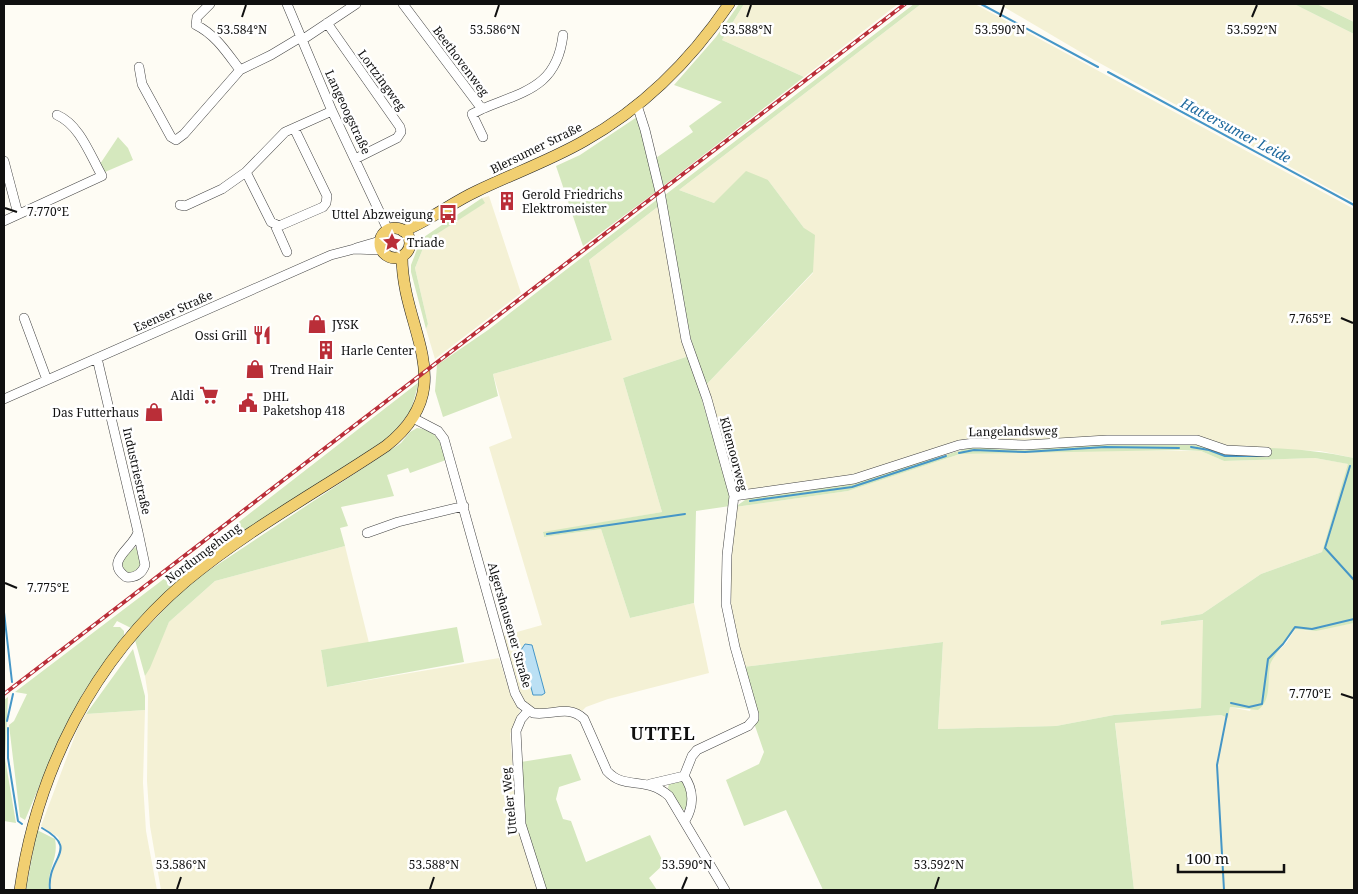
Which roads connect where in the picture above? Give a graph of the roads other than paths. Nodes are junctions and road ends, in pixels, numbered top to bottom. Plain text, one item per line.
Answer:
1 (210, 4) edge
2 (287, 4) edge
3 (356, 4) edge
4 (403, 4) edge
5 (728, 4) edge
6 (326, 23) junction
7 (563, 34) dead end
8 (301, 38) junction
9 (139, 67) dead end
10 (240, 70) junction
11 (637, 105) junction
12 (482, 109) junction
13 (332, 111) junction
14 (57, 115) dead end
15 (294, 128) junction
16 (483, 137) dead end
17 (355, 158) junction
18 (4, 161) edge
19 (246, 172) junction
20 (180, 205) dead end
21 (18, 214) junction
22 (4, 221) edge
23 (275, 225) junction
24 (388, 230) junction
25 (406, 235) junction
26 (380, 246) junction
27 (287, 252) dead end
28 (398, 258) junction
29 (24, 318) dead end
30 (97, 358) junction
31 (47, 380) junction
32 (4, 399) edge
33 (413, 418) junction
34 (1267, 452) dead end
35 (734, 496) junction
36 (464, 506) junction
37 (138, 532) junction
38 (367, 533) dead end
39 (528, 711) junction
40 (684, 776) junction
41 (650, 784) junction
42 (685, 821) junction
43 (20, 890) edge
44 (542, 890) edge
45 (725, 890) edge

1 - 10 street
2 - 8 street, Langeoogstraße
3 - 6 street
4 - 12 street, Beethovenweg
5 - 11 main road, Blersumer Straße
6 - 8 street
6 - 17 street, Lortzingweg
7 - 12 street, Beethovenweg
8 - 10 street
8 - 13 street, Langeoogstraße
9 - 10 street
11 - 25 main road, Blersumer Straße
11 - 35 street, Kliemoorweg
12 - 16 street, Beethovenweg
13 - 15 street
13 - 17 street, Langeoogstraße
14 - 21 street
15 - 19 street
15 - 23 street
17 - 24 street, Langeoogstraße
18 - 21 street
19 - 20 street
19 - 23 street
21 - 22 street
23 - 27 street
24 - 25 main road
24 - 26 main road
25 - 28 main road
26 - 28 main road
26 - 30 street, Esenser Straße
28 - 33 main road, Nordumgehung
29 - 31 street
30 - 31 street, Esenser Straße
30 - 37 street, Industriestraße
31 - 32 street, Esenser Straße
33 - 36 street, Algershausener Straße
33 - 43 main road, Nordumgehung
34 - 35 street, Langelandsweg
35 - 40 street, Kliemoorweg
36 - 38 street
36 - 39 street, Algershausener Straße
37 - 37 street, Industriestraße
39 - 41 street
39 - 44 street, Utteler Weg
40 - 41 street
40 - 42 street
41 - 42 street
42 - 45 street

